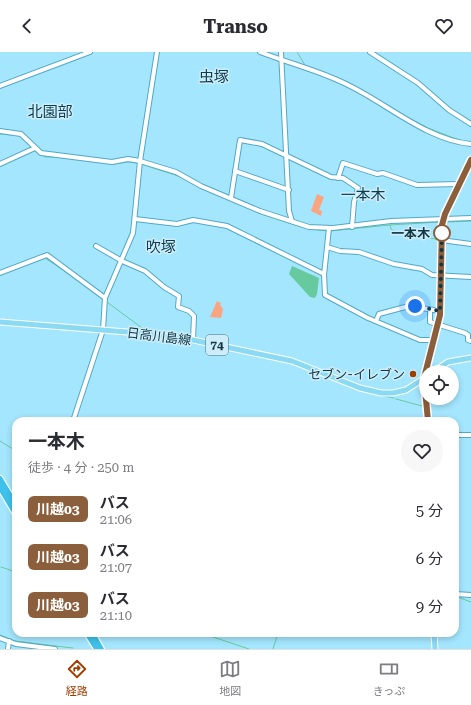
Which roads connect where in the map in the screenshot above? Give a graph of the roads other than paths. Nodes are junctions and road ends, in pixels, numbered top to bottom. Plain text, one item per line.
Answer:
1 (90, 52) edge
2 (157, 52) edge
3 (260, 52) edge
4 (281, 52) edge
5 (370, 52) edge
6 (282, 61) junction
7 (0, 86) edge
8 (471, 124) edge
9 (0, 131) edge
10 (471, 144) edge
11 (35, 148) junction
12 (287, 155) junction
13 (471, 160) edge
14 (140, 161) junction
15 (0, 164) edge
16 (235, 171) junction
17 (338, 178) junction
18 (459, 184) junction
19 (289, 190) junction
20 (231, 198) junction
21 (471, 218) edge
22 (135, 219) junction
23 (443, 220) junction
24 (292, 221) junction
25 (352, 226) junction
26 (329, 228) junction
27 (441, 240) junction
28 (471, 244) edge
29 (96, 246) dead end
30 (327, 248) junction
31 (122, 261) junction
32 (0, 273) edge
33 (324, 275) junction
34 (441, 275) junction
35 (471, 277) edge
36 (105, 298) junction
37 (430, 310) junction
38 (440, 311) junction
39 (376, 321) junction
40 (0, 322) edge
41 (438, 325) junction
42 (103, 330) junction
43 (193, 340) junction
44 (435, 340) junction
45 (471, 341) edge
46 (471, 358) edge
47 (428, 365) edge
48 (444, 365) edge
49 (419, 381) edge
50 (427, 405) edge
51 (74, 417) edge
52 (428, 417) edge
53 (459, 435) edge
54 (471, 435) edge
55 (0, 479) edge
56 (0, 487) edge
57 (12, 499) edge
58 (12, 507) edge
59 (459, 594) edge
60 (471, 595) edge
61 (89, 637) edge
62 (94, 637) edge
63 (434, 637) edge
64 (0, 638) edge
65 (8, 641) junction
66 (8, 649) edge
67 (55, 649) edge
68 (96, 649) edge
69 (102, 649) edge
70 (435, 649) edge

1 - 7 street
2 - 14 street
3 - 6 street
4 - 6 street
5 - 8 street
6 - 10 street
6 - 12 street
9 - 11 street
11 - 14 street
11 - 15 street
12 - 16 street
12 - 17 street
12 - 19 street
13 - 18 main road
14 - 20 street
14 - 22 street
16 - 19 street
16 - 20 street
17 - 18 street
17 - 25 street
18 - 23 main road
19 - 24 street
20 - 24 street
21 - 23 street
22 - 31 street
22 - 33 street
23 - 25 street
23 - 27 main road
24 - 26 street
25 - 26 street
26 - 30 street
27 - 28 street
27 - 34 main road
29 - 31 street
30 - 33 street
30 - 34 street
31 - 36 street
31 - 43 street
32 - 36 street
33 - 39 street
34 - 35 street
34 - 38 main road
36 - 42 street
37 - 38 street
37 - 39 street
37 - 41 street
38 - 41 main road
39 - 44 street
40 - 42 main road, 日高川島線 / 74
41 - 44 main road
41 - 45 street
42 - 43 main road, 日高川島線 / 74
42 - 51 street
43 - 49 main road, 日高川島線 / 74
44 - 47 main road
46 - 48 main road
50 - 52 main road
53 - 54 street
55 - 57 highway
56 - 58 highway
59 - 60 street
61 - 68 highway
62 - 69 highway
63 - 70 main road
64 - 65 street
65 - 66 street
65 - 67 street

